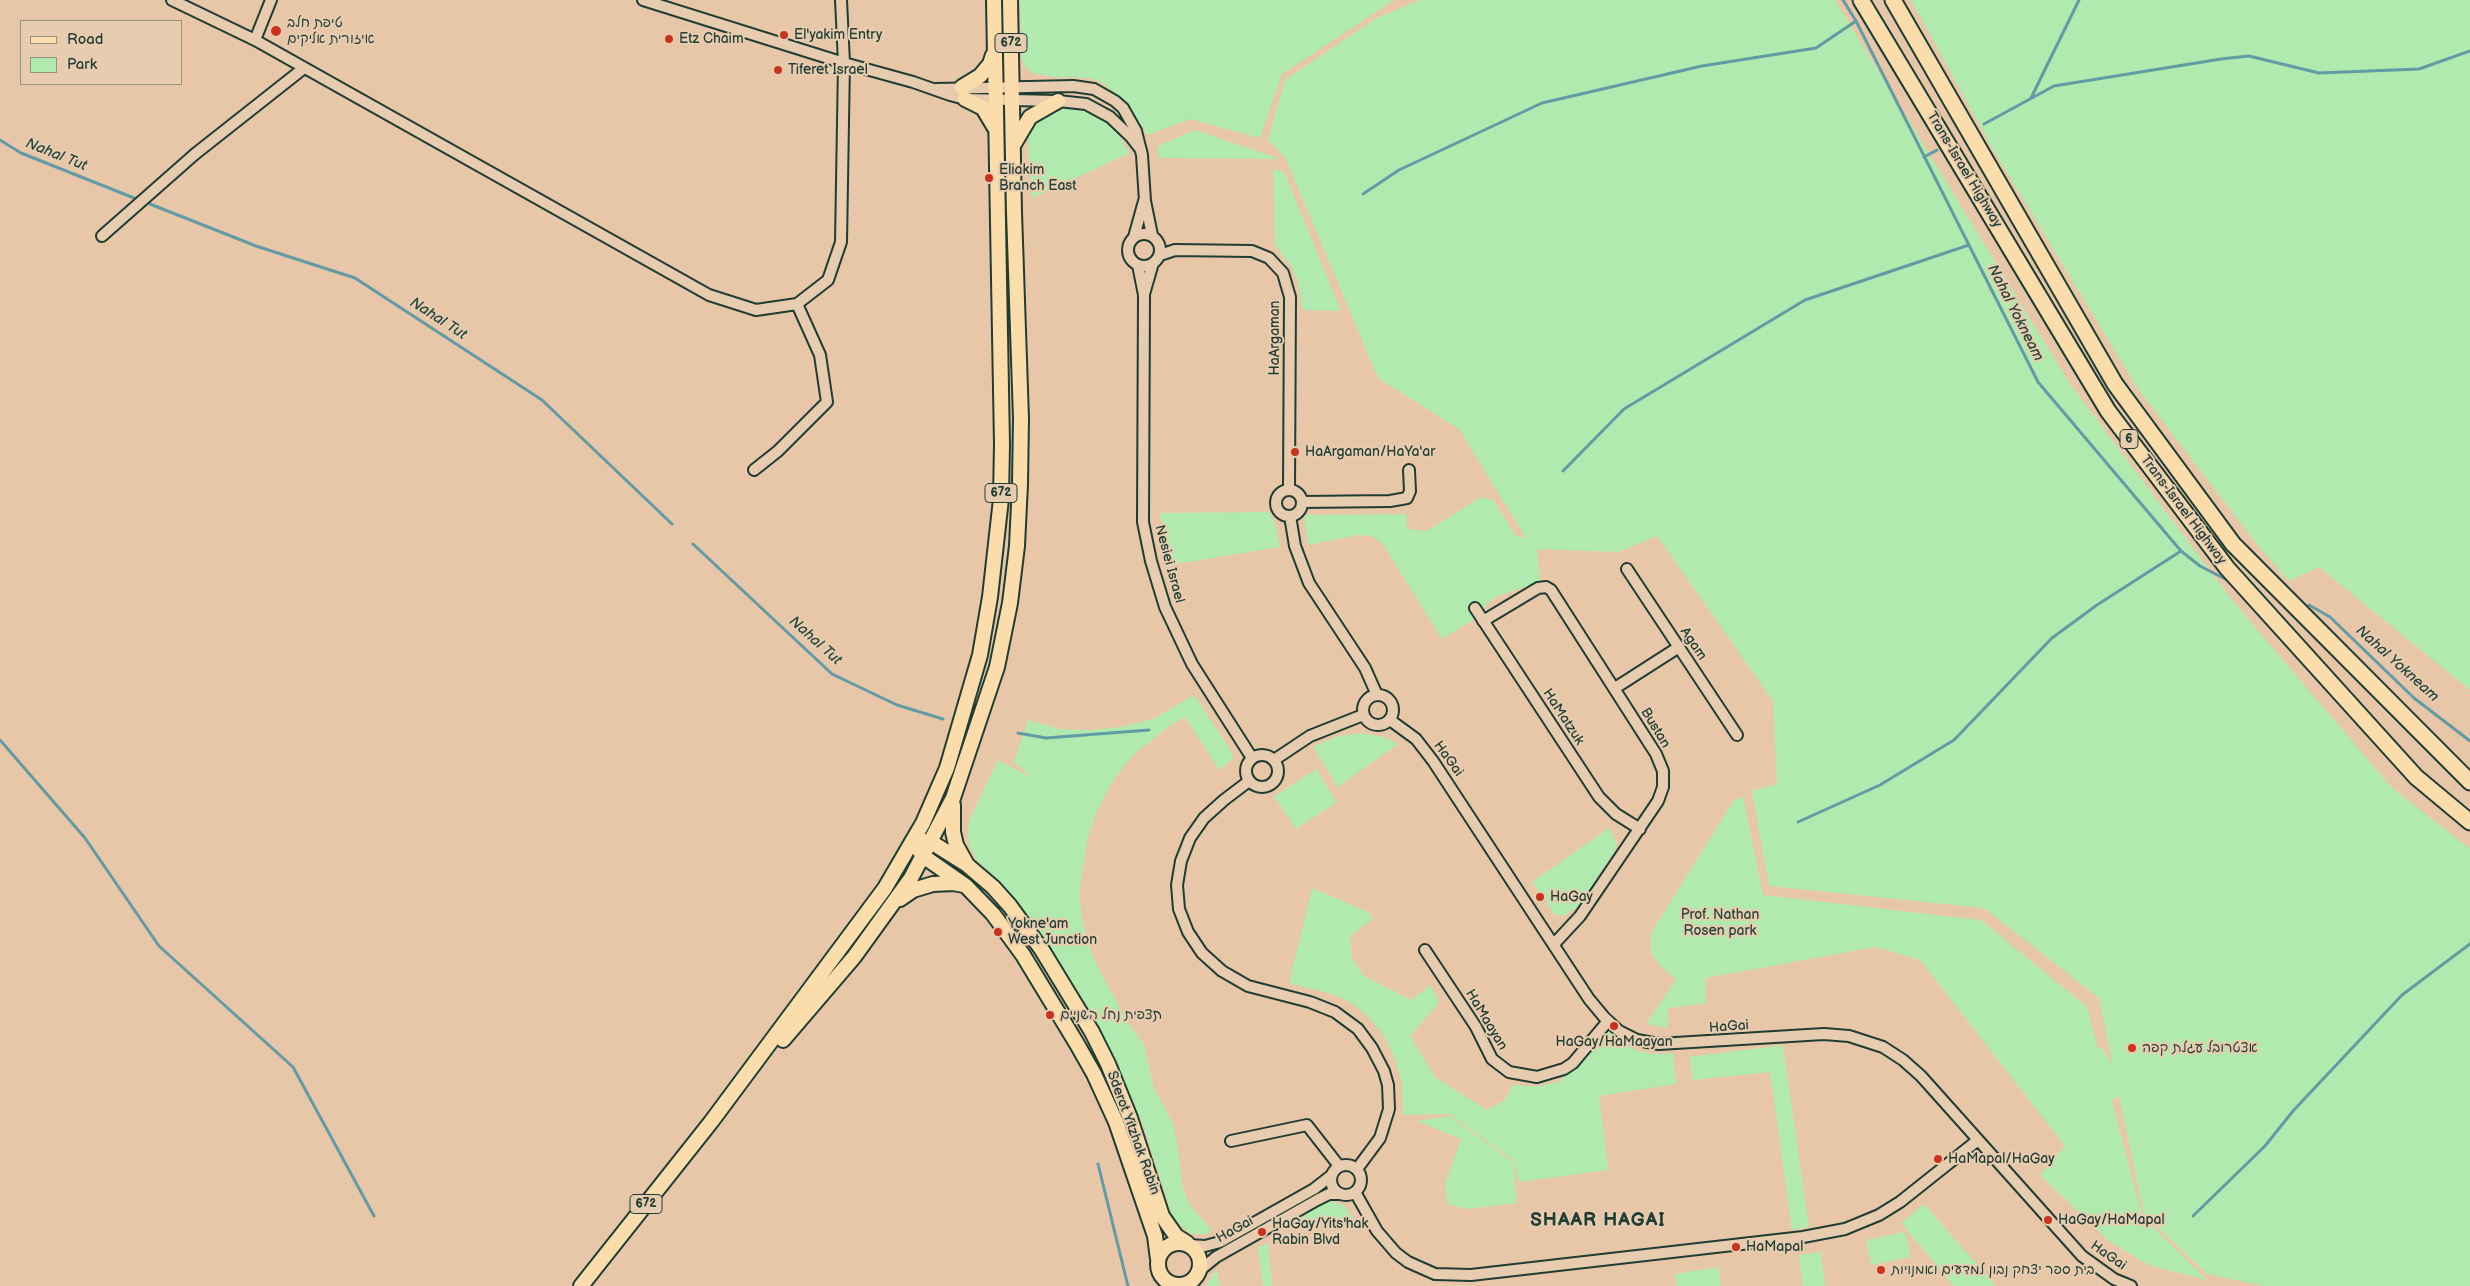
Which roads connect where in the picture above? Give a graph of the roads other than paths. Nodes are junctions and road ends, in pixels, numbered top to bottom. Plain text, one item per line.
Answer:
1 (172, 0) edge
2 (271, 0) edge
3 (643, 0) edge
4 (841, 0) edge
5 (994, 0) edge
6 (1010, 0) edge
7 (1861, 0) edge
8 (1893, 0) edge
9 (255, 40) junction
10 (994, 52) junction
11 (844, 63) junction
12 (304, 68) junction
13 (963, 93) junction
14 (995, 93) junction
15 (1012, 94) junction
16 (1058, 101) junction
17 (996, 131) junction
18 (1014, 145) junction
19 (1141, 150) junction
20 (1144, 200) junction
21 (102, 236) dead end
22 (1134, 237) junction
23 (1155, 238) junction
24 (1175, 250) junction
25 (1156, 259) junction
26 (1138, 265) junction
27 (1144, 295) junction
28 (797, 304) junction
29 (754, 470) dead end
30 (1410, 470) dead end
31 (1289, 490) junction
32 (1302, 502) junction
33 (1290, 516) junction
34 (1627, 569) dead end
35 (1475, 608) dead end
36 (1483, 621) junction
37 (1678, 647) junction
38 (1615, 688) junction
39 (1377, 695) junction
40 (1363, 715) junction
41 (1390, 720) junction
42 (1737, 735) dead end
43 (1252, 758) junction
44 (1274, 760) junction
45 (1250, 781) junction
46 (2470, 782) edge
47 (953, 798) junction
48 (2470, 822) edge
49 (1640, 828) junction
50 (913, 841) junction
51 (931, 842) junction
52 (923, 856) junction
53 (966, 864) junction
54 (966, 886) junction
55 (892, 906) junction
56 (1554, 944) junction
57 (1425, 950) dead end
58 (1608, 1021) junction
59 (711, 1122) junction
60 (1978, 1140) junction
61 (1232, 1141) dead end
62 (1339, 1166) junction
63 (1357, 1169) junction
64 (1332, 1175) junction
65 (1355, 1192) junction
66 (1341, 1194) junction
67 (1188, 1244) junction
68 (1158, 1259) junction
69 (1196, 1278) edge
70 (1167, 1283) edge
71 (580, 1286) edge
72 (2131, 1286) edge

1 - 9 street
2 - 9 street
3 - 11 street
4 - 11 street
5 - 10 main road, 672
6 - 15 main road, 672
7 - 48 highway, Trans-Israel Highway / 6
8 - 46 highway, Trans-Israel Highway / 6
9 - 12 street
10 - 13 main road
10 - 14 main road, 672
11 - 13 street
11 - 28 street
12 - 21 street
12 - 28 street
13 - 14 street
13 - 17 main road
14 - 15 street
14 - 17 main road, 672
15 - 16 street
15 - 18 main road, 672
15 - 19 street
16 - 18 main road
16 - 19 street
17 - 50 main road, 672
18 - 47 main road, 672
19 - 20 street
20 - 22 street
20 - 23 street
22 - 23 street
22 - 26 street
23 - 24 street, HaArgaman
23 - 25 street
24 - 25 street, HaArgaman
24 - 31 street, HaArgaman
25 - 26 street
25 - 27 street, Nesiei Israel
26 - 27 street, Nesiei Israel
27 - 43 street, Nesiei Israel
28 - 29 street
30 - 32 street
31 - 32 street
31 - 33 street
32 - 33 street
33 - 39 street
34 - 37 street, Agam
35 - 36 street, HaMatzuk
36 - 38 street, Bustan
36 - 49 street, HaMatzuk
37 - 38 street
37 - 42 street, Agam
38 - 49 street, Bustan
39 - 40 street
39 - 41 street
40 - 41 street
40 - 44 street
41 - 56 street, HaGai
43 - 44 street
43 - 45 street
44 - 45 street
45 - 63 street
47 - 51 main road, 672
47 - 53 main road
49 - 56 street, Bustan
50 - 51 main road, Sderot Yitzhak Rabin
50 - 52 main road, Sderot Yitzhak Rabin
50 - 59 main road, 672
51 - 52 main road, 672
51 - 53 main road, Sderot Yitzhak Rabin
52 - 54 main road, Sderot Yitzhak Rabin
52 - 55 main road, 672
53 - 67 main road, Sderot Yitzhak Rabin
54 - 55 main road
54 - 68 main road, Sderot Yitzhak Rabin
55 - 59 main road, 672
56 - 58 street, HaGai
57 - 58 street, HaMaayan
58 - 60 street, HaGai
59 - 71 main road, 672
60 - 65 street
60 - 72 street, HaGai
61 - 62 street
62 - 63 street
62 - 64 street
63 - 65 street
64 - 66 street
64 - 67 street, HaGai
65 - 66 street
66 - 69 street, HaGai
67 - 68 main road
67 - 69 main road
68 - 70 main road
69 - 70 main road

